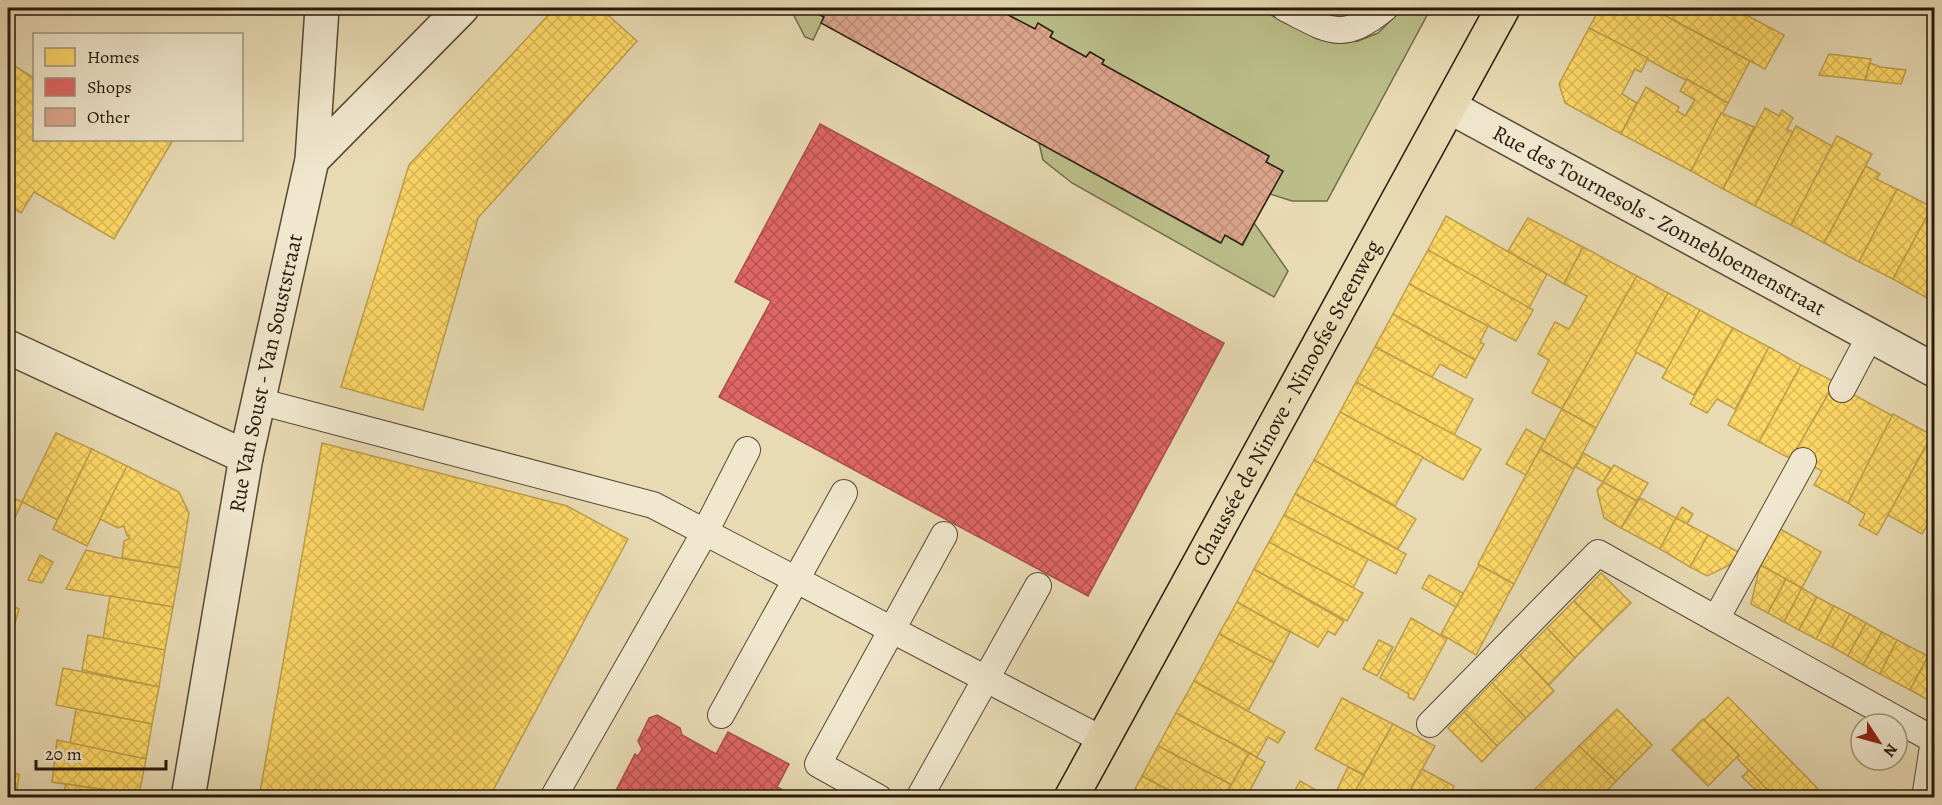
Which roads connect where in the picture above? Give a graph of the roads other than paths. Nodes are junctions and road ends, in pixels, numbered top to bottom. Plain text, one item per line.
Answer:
1 (322, 8) edge
2 (462, 8) edge
3 (1285, 8) edge
4 (1385, 8) edge
5 (1503, 8) edge
6 (1450, 107) junction
7 (312, 160) junction
8 (1870, 336) junction
9 (8, 347) edge
10 (1935, 370) edge
11 (1842, 389) dead end
12 (258, 401) junction
13 (747, 450) dead end
14 (246, 457) junction
15 (1803, 461) dead end
16 (844, 493) dead end
17 (705, 532) junction
18 (944, 535) dead end
19 (794, 579) junction
20 (1038, 586) dead end
21 (1716, 619) junction
22 (891, 629) junction
23 (986, 678) junction
24 (721, 715) dead end
25 (1430, 724) dead end
26 (1103, 740) junction
27 (188, 798) edge
28 (553, 798) edge
29 (879, 798) edge
30 (919, 798) edge
31 (1071, 798) edge
32 (1925, 798) edge

1 - 7 street, Rue Van Soust - Van Souststraat
2 - 7 street
3 - 4 lane
5 - 6 main road, Chaussée de Ninove - Ninoofse Steenweg
6 - 8 street, Rue des Tournesols - Zonnebloemenstraat
6 - 26 main road, Chaussée de Ninove - Ninoofse Steenweg
7 - 12 street, Rue Van Soust - Van Souststraat
8 - 10 street, Rue des Tournesols - Zonnebloemenstraat
8 - 11 lane
9 - 14 street
12 - 14 street, Rue Van Soust - Van Souststraat
12 - 17 lane
13 - 17 lane
14 - 27 street, Rue Van Soust - Van Souststraat
15 - 21 lane
16 - 19 lane
17 - 19 lane
17 - 28 lane
18 - 22 lane
19 - 22 lane
19 - 24 lane
20 - 23 lane
21 - 25 lane
21 - 32 lane
22 - 23 lane
22 - 29 lane
23 - 26 lane
23 - 30 lane
26 - 31 main road, Chaussée de Ninove - Ninoofse Steenweg

